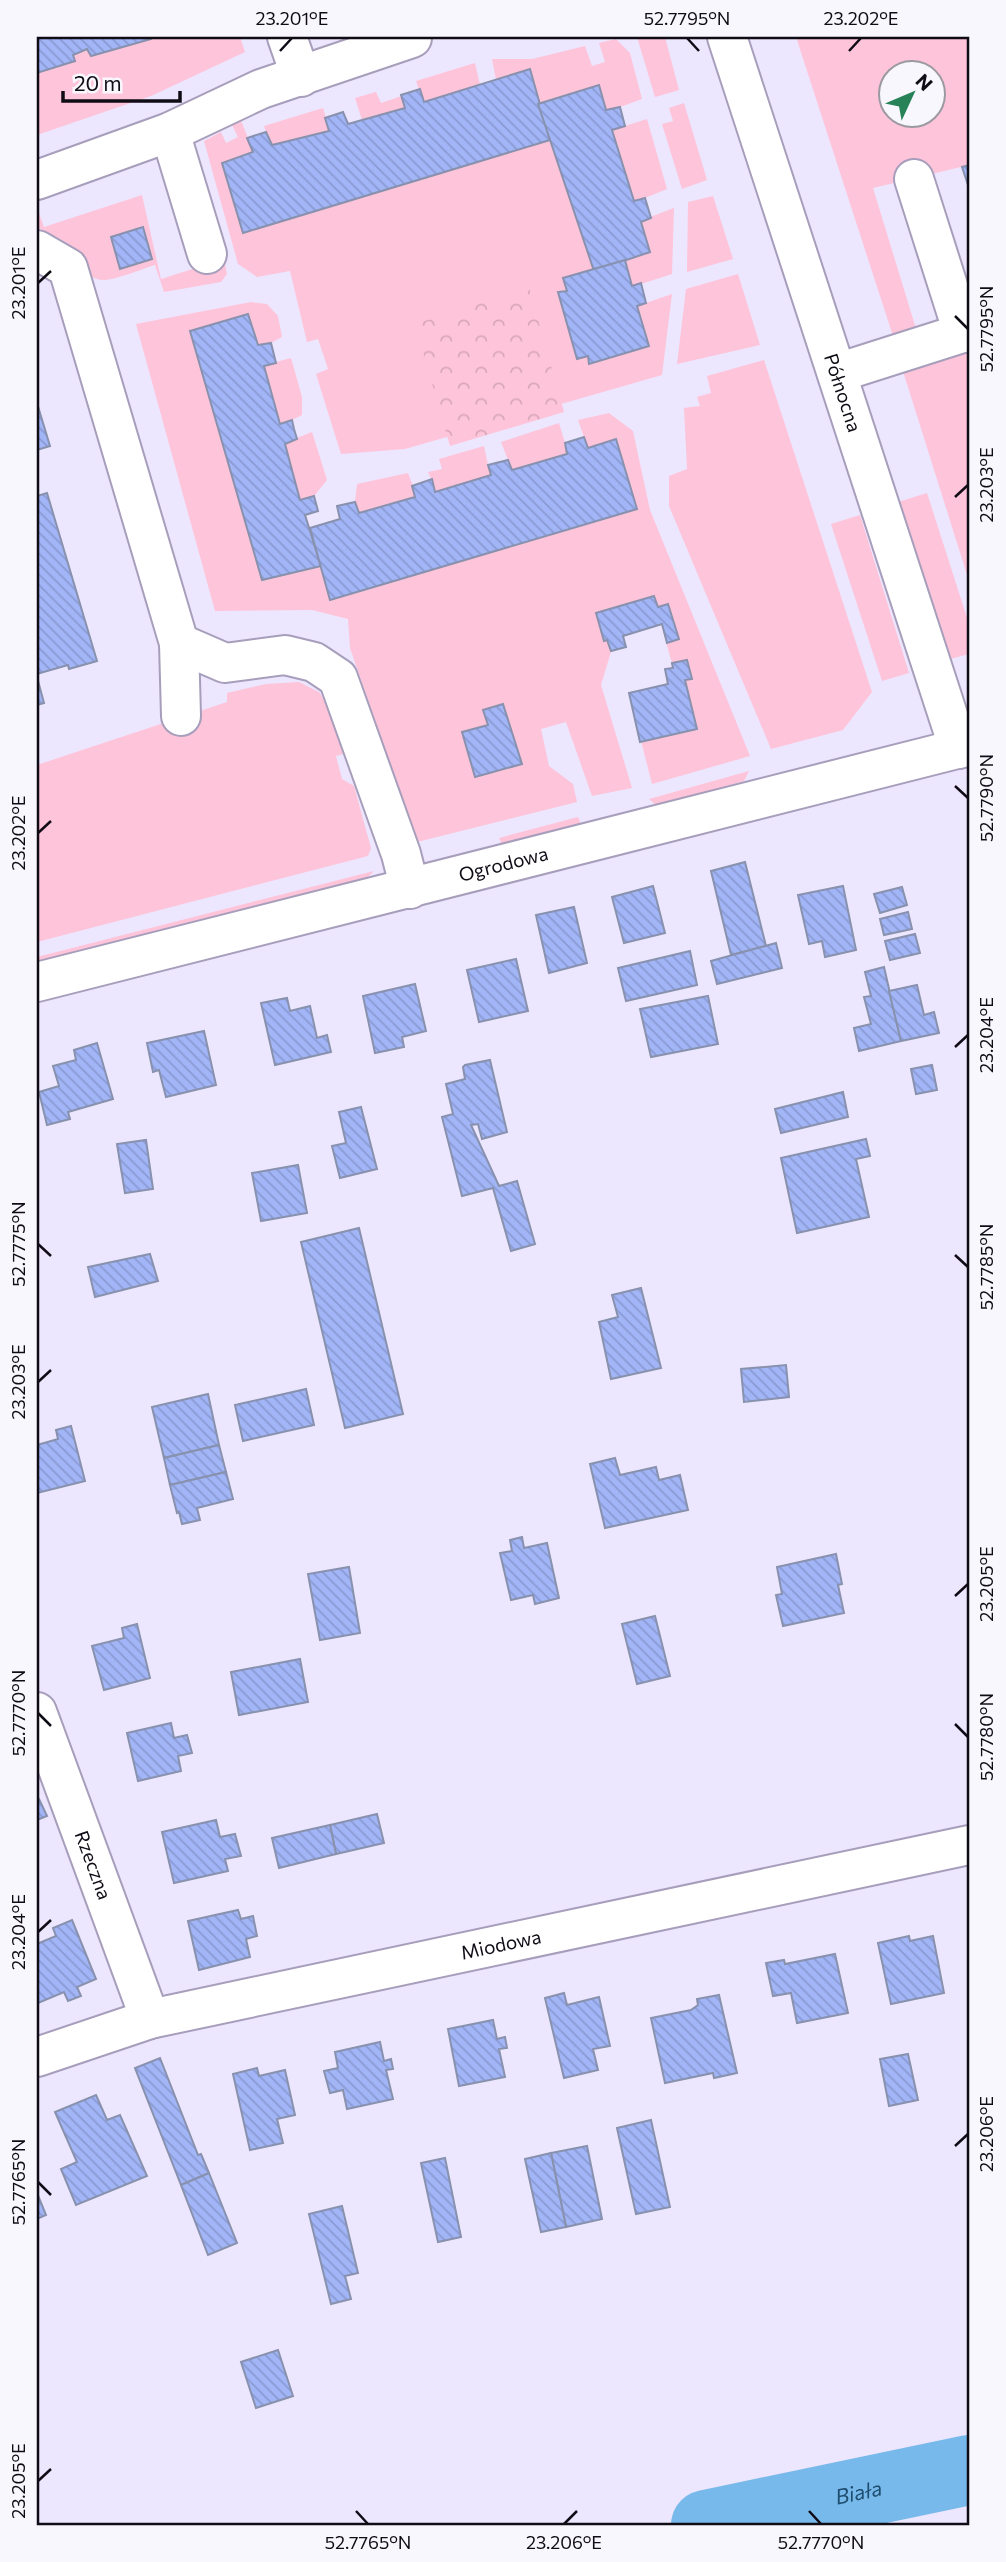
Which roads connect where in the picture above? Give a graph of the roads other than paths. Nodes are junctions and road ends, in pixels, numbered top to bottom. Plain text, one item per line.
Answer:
1 (287, 37) edge
2 (413, 37) edge
3 (727, 37) edge
4 (301, 77) junction
5 (170, 132) junction
6 (914, 179) dead end
7 (37, 180) edge
8 (37, 250) edge
9 (206, 254) dead end
10 (966, 332) edge
11 (837, 373) junction
12 (179, 643) junction
13 (181, 716) dead end
14 (964, 748) edge
15 (410, 889) junction
16 (37, 982) edge
17 (37, 1712) edge
18 (969, 1844) edge
19 (150, 2019) junction
20 (37, 2056) edge

1 - 4 street
2 - 4 street
3 - 11 street, Północna
4 - 5 street
5 - 7 street
5 - 9 street
6 - 10 street
8 - 12 street
10 - 11 street
11 - 14 street, Północna
12 - 13 street
12 - 15 street
14 - 15 street, Ogrodowa
15 - 16 street, Ogrodowa
17 - 19 street, Rzeczna
18 - 19 street, Miodowa
19 - 20 street, Miodowa

